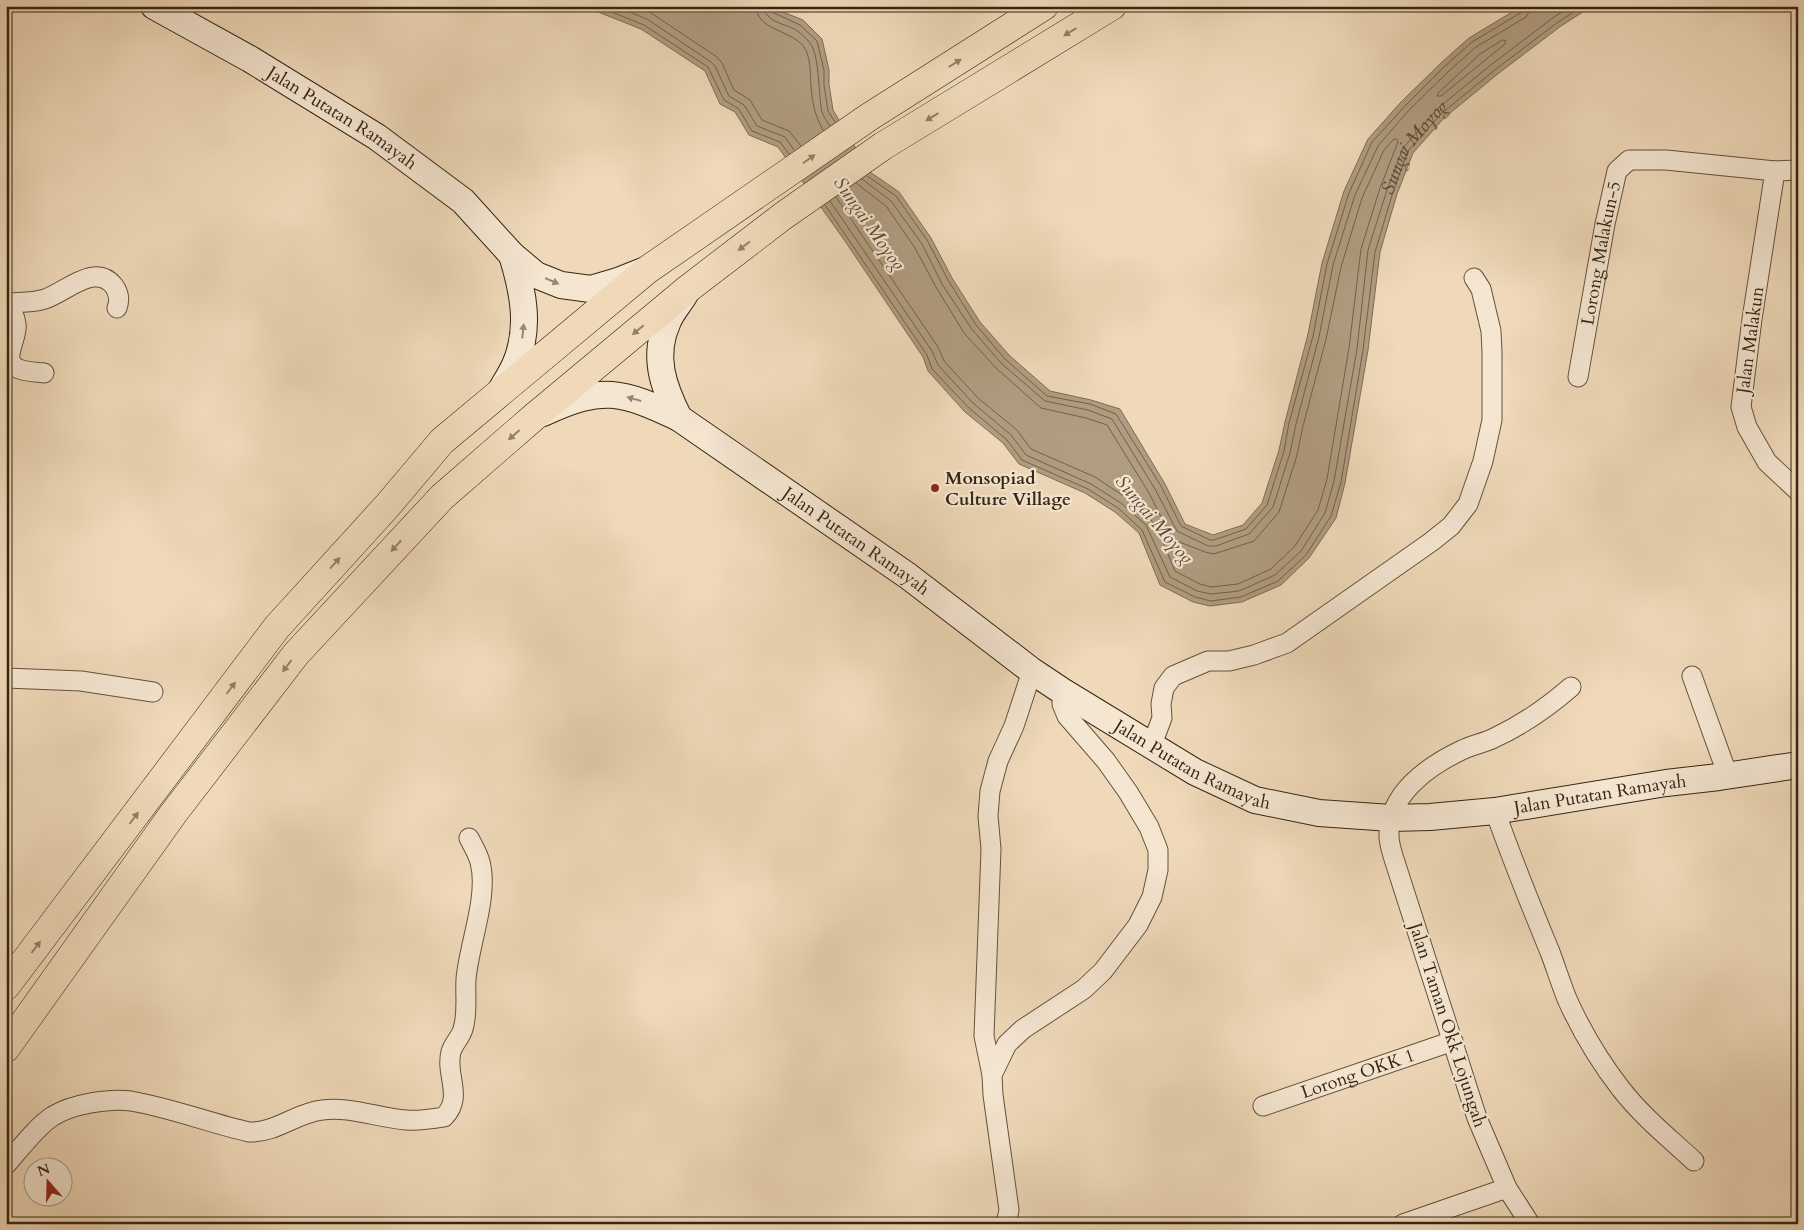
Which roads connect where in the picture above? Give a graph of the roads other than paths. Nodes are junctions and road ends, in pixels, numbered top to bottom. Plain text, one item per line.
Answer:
1 (154, 6) edge
2 (1044, 6) edge
3 (1112, 6) edge
4 (1798, 170) edge
5 (1775, 171) junction
6 (512, 254) junction
7 (647, 270) junction
8 (1474, 278) dead end
9 (689, 288) junction
10 (6, 302) edge
11 (117, 308) dead end
12 (44, 373) dead end
13 (1578, 377) dead end
14 (500, 392) junction
15 (534, 417) junction
16 (679, 418) junction
17 (1798, 490) edge
18 (1032, 671) junction
19 (1692, 676) dead end
20 (6, 678) edge
21 (1571, 687) dead end
22 (1062, 691) junction
23 (153, 692) dead end
24 (1151, 747) junction
25 (1798, 765) edge
26 (1728, 776) junction
27 (1495, 811) junction
28 (1391, 818) junction
29 (469, 838) dead end
30 (6, 986) edge
31 (1453, 1040) junction
32 (6, 1048) edge
33 (992, 1075) junction
34 (1263, 1106) dead end
35 (1694, 1161) dead end
36 (6, 1166) edge
37 (1507, 1188) junction
38 (1006, 1224) edge
39 (1403, 1224) edge
40 (1530, 1224) edge

1 - 6 main road, Jalan Putatan Ramayah
7 -> 2 main road
3 -> 9 main road
4 - 5 street, Lorong Malakun-5
5 - 13 street, Lorong Malakun-5
5 - 17 street, Jalan Malakun
6 -> 7 main road, Jalan Putatan Ramayah
14 -> 6 main road, Jalan Putatan Ramayah
7 - 14 main road
8 - 24 street
9 -> 15 main road
9 - 16 main road, Jalan Putatan Ramayah
10 - 11 street
10 - 12 street
30 -> 14 main road
16 -> 15 main road, Jalan Putatan Ramayah
15 -> 32 main road
16 - 18 main road, Jalan Putatan Ramayah
18 - 22 main road, Jalan Putatan Ramayah
18 - 33 street
19 - 26 street
20 - 23 street
21 - 28 street
22 - 24 main road, Jalan Putatan Ramayah
22 - 33 street
24 - 28 main road, Jalan Putatan Ramayah
25 - 26 main road, Jalan Putatan Ramayah
26 - 27 main road, Jalan Putatan Ramayah
27 - 28 main road, Jalan Putatan Ramayah
27 - 35 street
28 - 31 street, Jalan Taman Okk Lojungah
29 - 36 street
31 - 34 street, Lorong OKK 1
31 - 37 street, Jalan Taman Okk Lojungah
33 - 38 street
37 - 39 street
37 - 40 street, Jalan Taman Okk Lojungah

